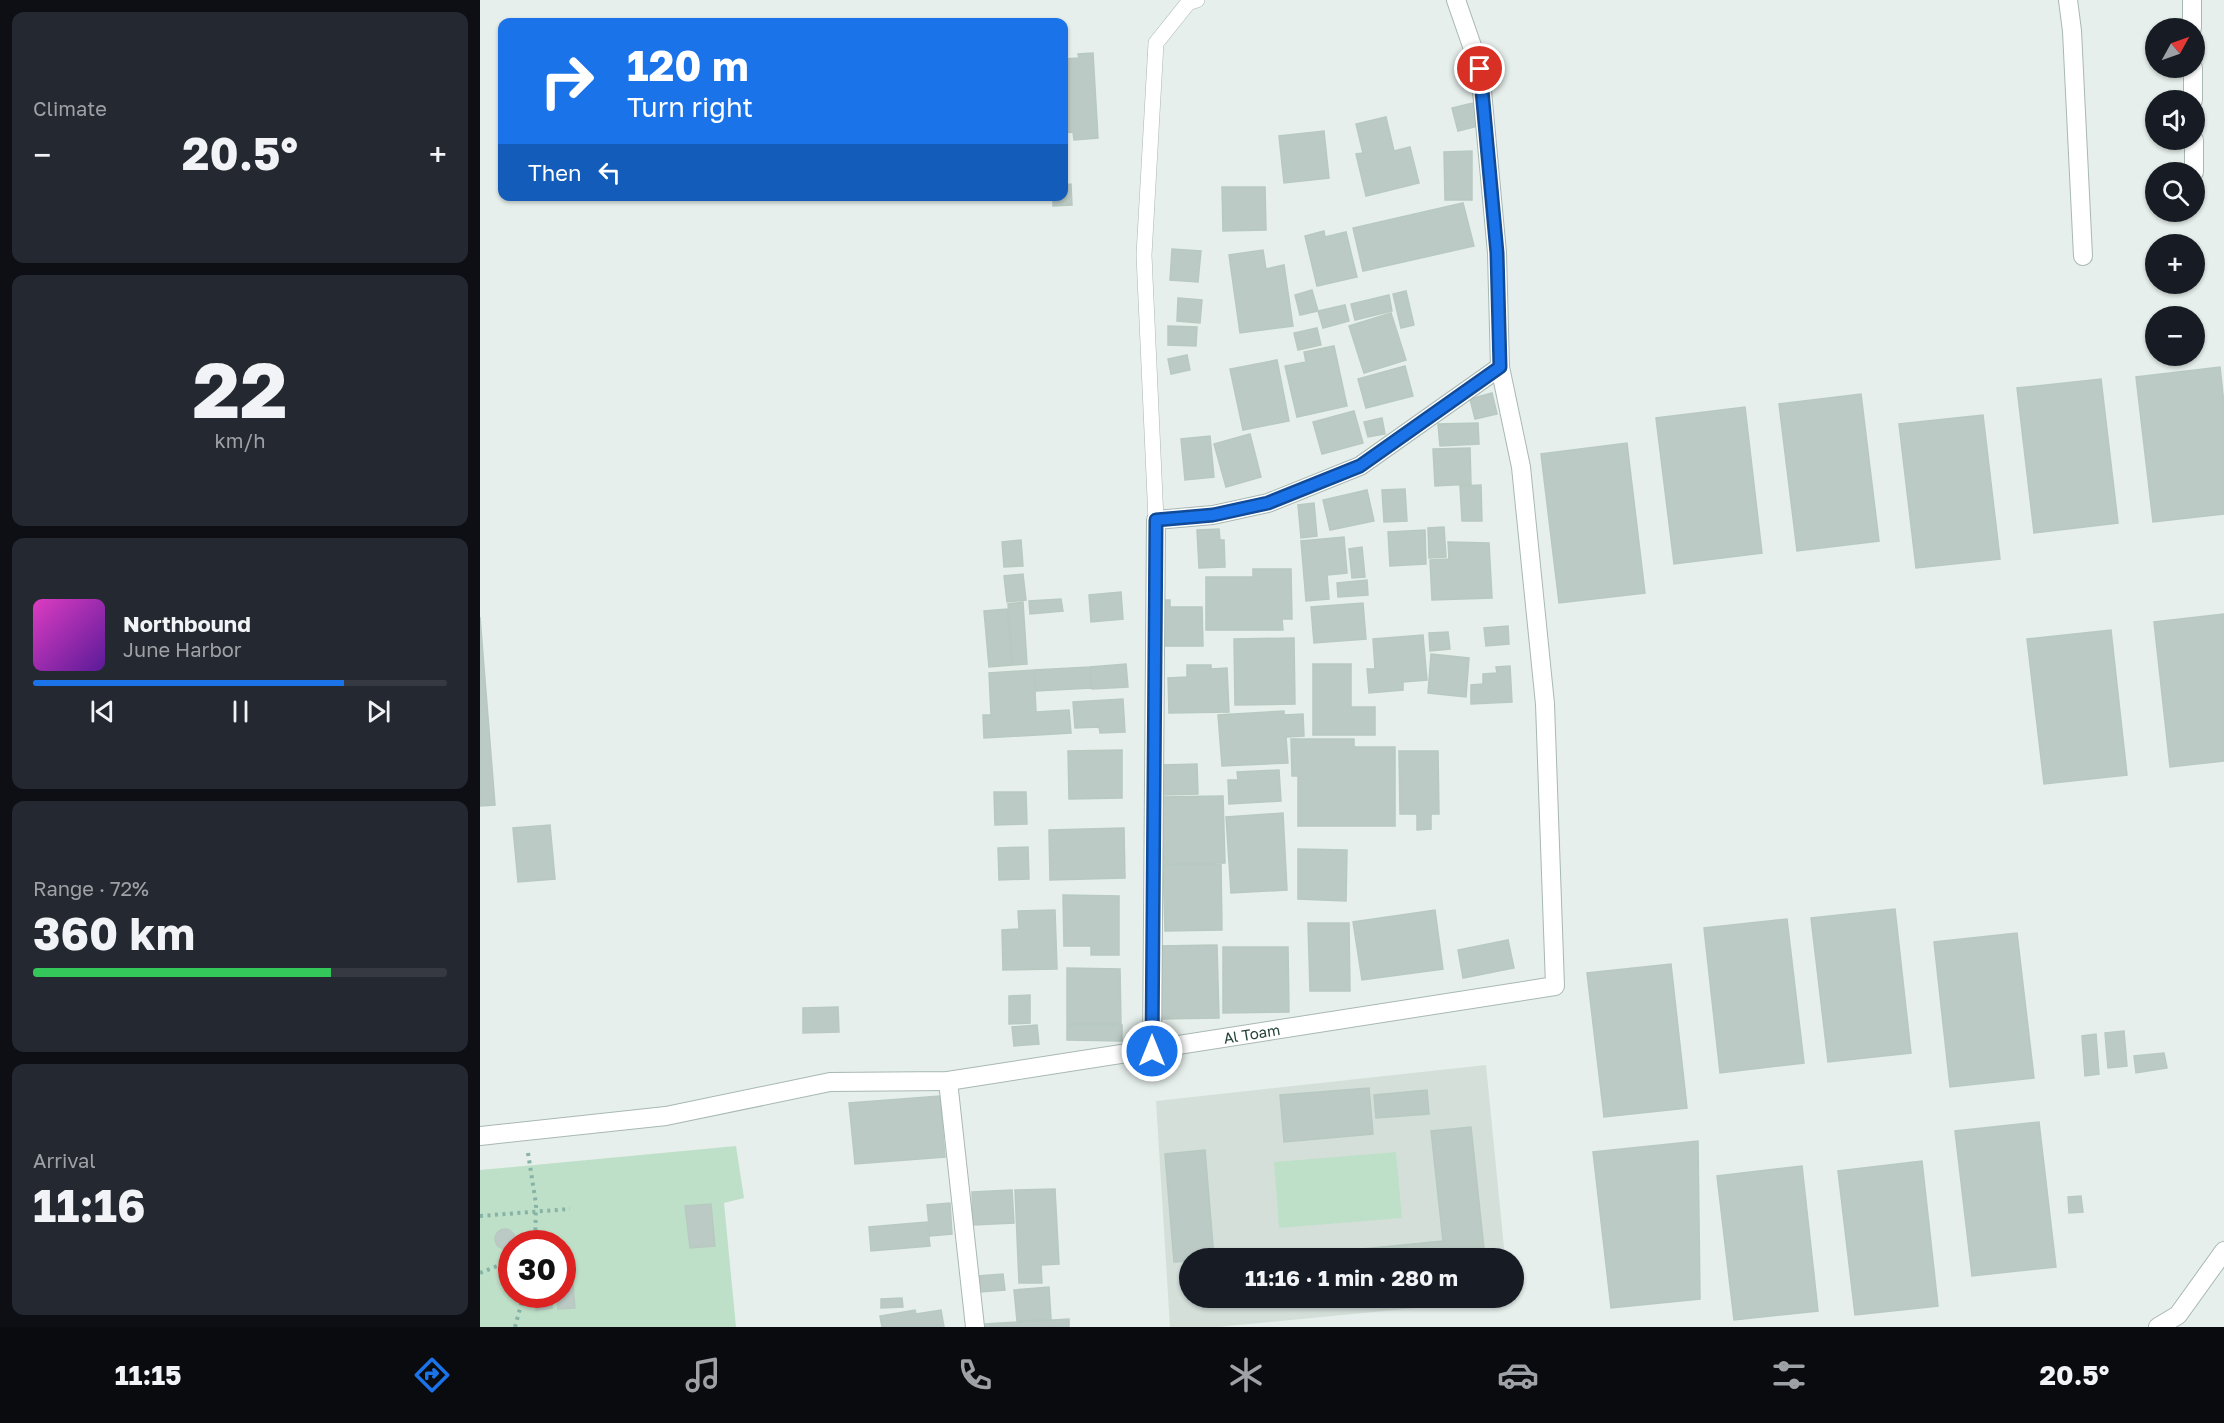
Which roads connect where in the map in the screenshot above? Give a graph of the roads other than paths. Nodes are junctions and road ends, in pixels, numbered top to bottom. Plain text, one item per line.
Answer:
1 (1197, 0) edge
2 (1456, 0) edge
3 (2068, 0) edge
4 (2192, 0) edge
5 (2192, 18) edge
6 (2083, 256) dead end
7 (1500, 367) junction
8 (1156, 520) junction
9 (1152, 1051) junction
10 (948, 1081) junction
11 (480, 1136) edge
12 (2224, 1251) edge
13 (975, 1327) edge
14 (2158, 1327) edge

1 - 8 lane
2 - 7 street
3 - 6 street
4 - 5 street
7 - 8 street
7 - 9 street, Al Toam
8 - 9 street
9 - 10 street, Al Toam
10 - 11 street, Al Toam
10 - 13 street
12 - 14 street

